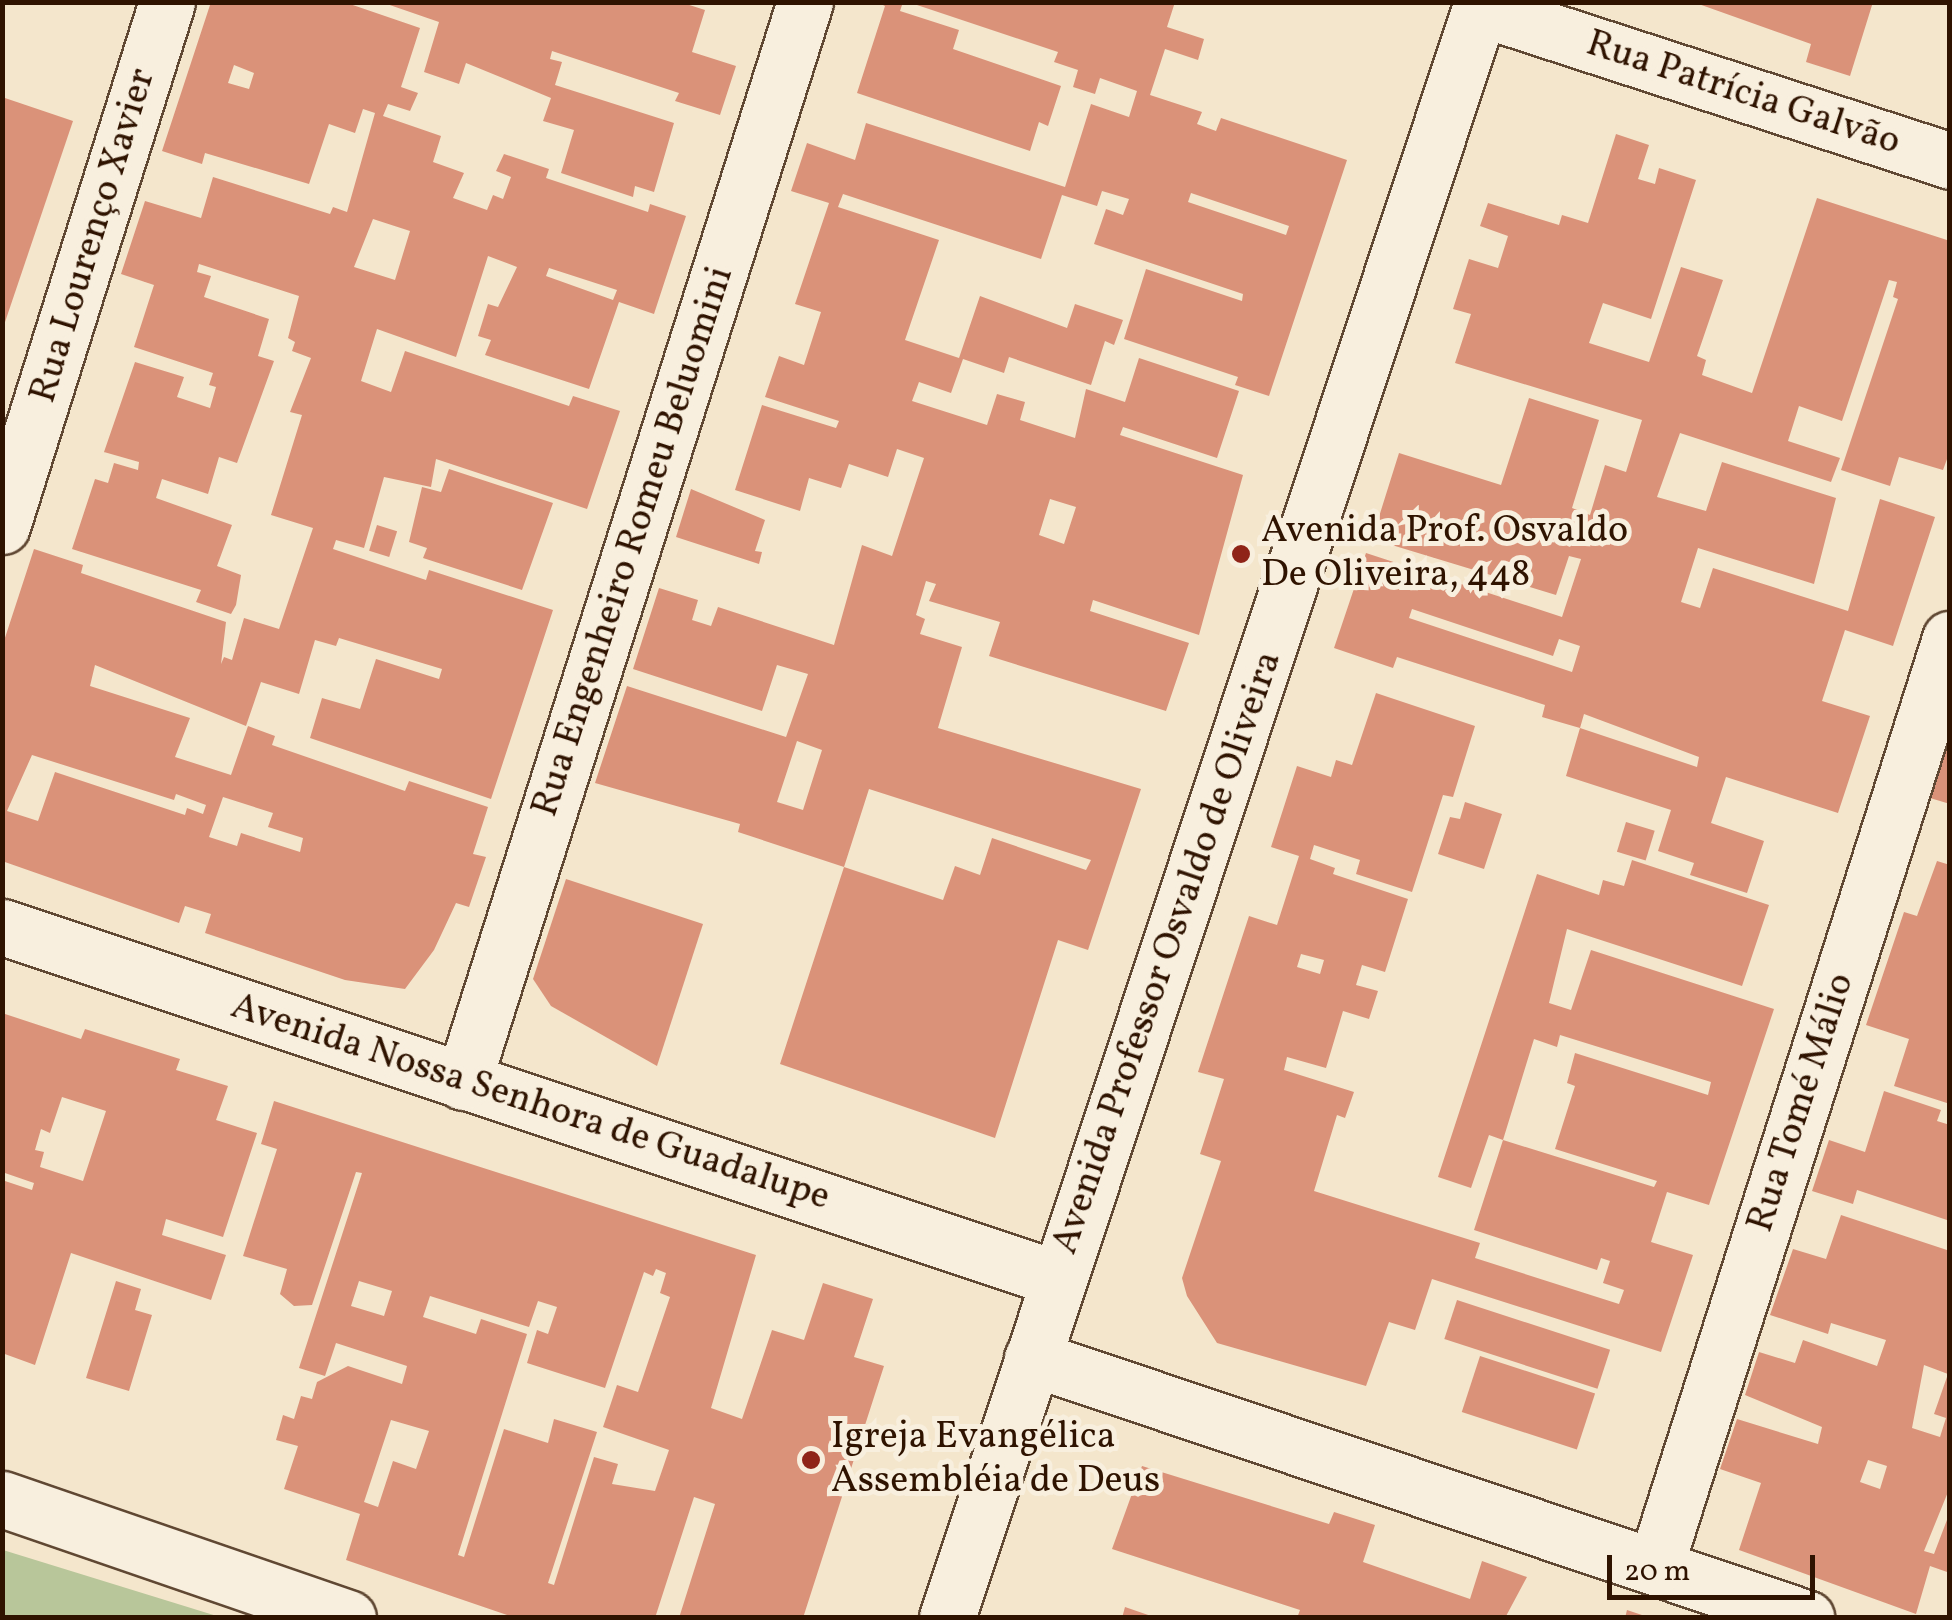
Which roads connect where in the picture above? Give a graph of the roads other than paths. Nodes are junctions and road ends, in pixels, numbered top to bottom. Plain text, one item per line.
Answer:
1 (168, 2) edge
2 (805, 2) edge
3 (1481, 6) edge
4 (1950, 161) edge
5 (2, 526) edge
6 (1950, 639) edge
7 (2, 927) edge
8 (463, 1082) junction
9 (1058, 1278) junction
10 (1032, 1358) junction
11 (2, 1499) edge
12 (1655, 1567) junction
13 (348, 1618) edge
14 (947, 1618) edge
15 (1806, 1618) edge

1 - 5 street, Rua Lourenço Xavier
2 - 8 street, Rua Engenheiro Romeu Beluomini
3 - 4 street, Rua Patrícia Galvão
3 - 9 street, Avenida Professor Osvaldo de Oliveira
6 - 12 street, Rua Tomé Málio
7 - 8 street, Avenida Nossa Senhora de Guadalupe
8 - 9 street, Avenida Nossa Senhora de Guadalupe
9 - 10 street, Avenida Professor Osvaldo de Oliveira
10 - 12 street
10 - 14 street, Avenida Professor Osvaldo de Oliveira
11 - 13 street
12 - 15 street

